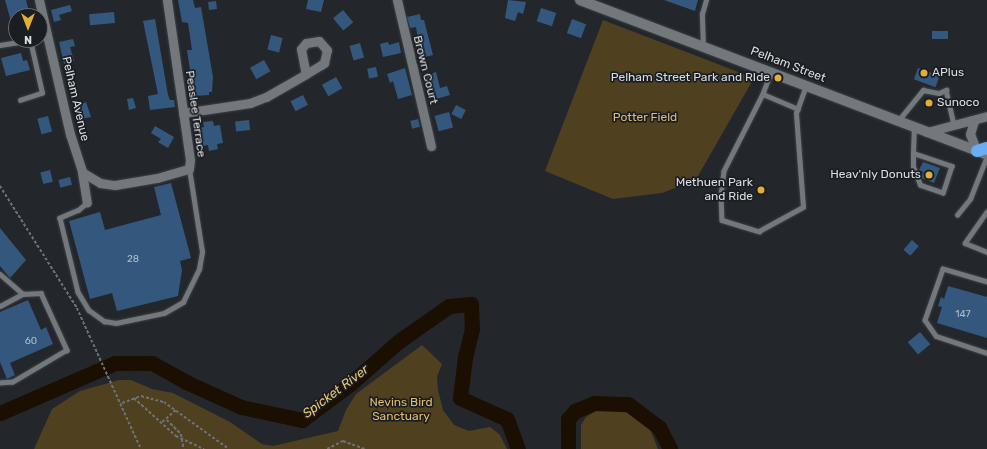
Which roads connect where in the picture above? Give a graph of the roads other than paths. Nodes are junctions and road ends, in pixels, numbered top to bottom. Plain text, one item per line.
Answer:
1 (167, 0) edge
2 (396, 0) edge
3 (580, 0) edge
4 (706, 0) edge
5 (703, 47) junction
6 (33, 48) edge
7 (47, 48) edge
8 (771, 73) junction
9 (306, 74) dead end
10 (806, 86) junction
11 (763, 94) junction
12 (20, 100) dead end
13 (798, 109) junction
14 (183, 113) junction
15 (987, 116) edge
16 (898, 121) junction
17 (974, 121) junction
18 (954, 126) junction
19 (914, 127) junction
20 (927, 132) junction
21 (431, 146) dead end
22 (984, 152) edge
23 (913, 153) junction
24 (189, 169) junction
25 (82, 172) junction
26 (87, 203) joint
27 (987, 212) edge
28 (957, 215) dead end
29 (987, 252) edge
30 (0, 274) edge
31 (987, 282) edge
32 (22, 294) junction
33 (0, 306) edge
34 (987, 353) edge
35 (0, 383) edge

1 - 14 street, Peaslee Terrace
2 - 21 street, Brown Court
3 - 5 main road, Pelham Street
4 - 5 lane
5 - 8 main road, Pelham Street
6 - 12 lane
7 - 25 street, Pelham Avenue
8 - 10 main road, Pelham Street
8 - 11 lane
9 - 14 street
10 - 13 lane
10 - 16 main road, Pelham Street
11 - 13 lane
11 - 13 lane
14 - 24 street, Peaslee Terrace
15 - 17 street
16 - 18 lane
16 - 19 main road, Pelham Street
17 - 18 street
17 - 22 street
18 - 20 street
19 - 20 main road, Pelham Street
19 - 23 lane
20 - 22 main road, Pelham Street
22 - 28 lane
23 - 23 lane
24 - 25 street, Peaslee Terrace
24 - 26 lane
25 - 26 street, Pelham Avenue
27 - 29 lane
30 - 32 lane
31 - 34 lane
32 - 33 lane
32 - 35 lane

